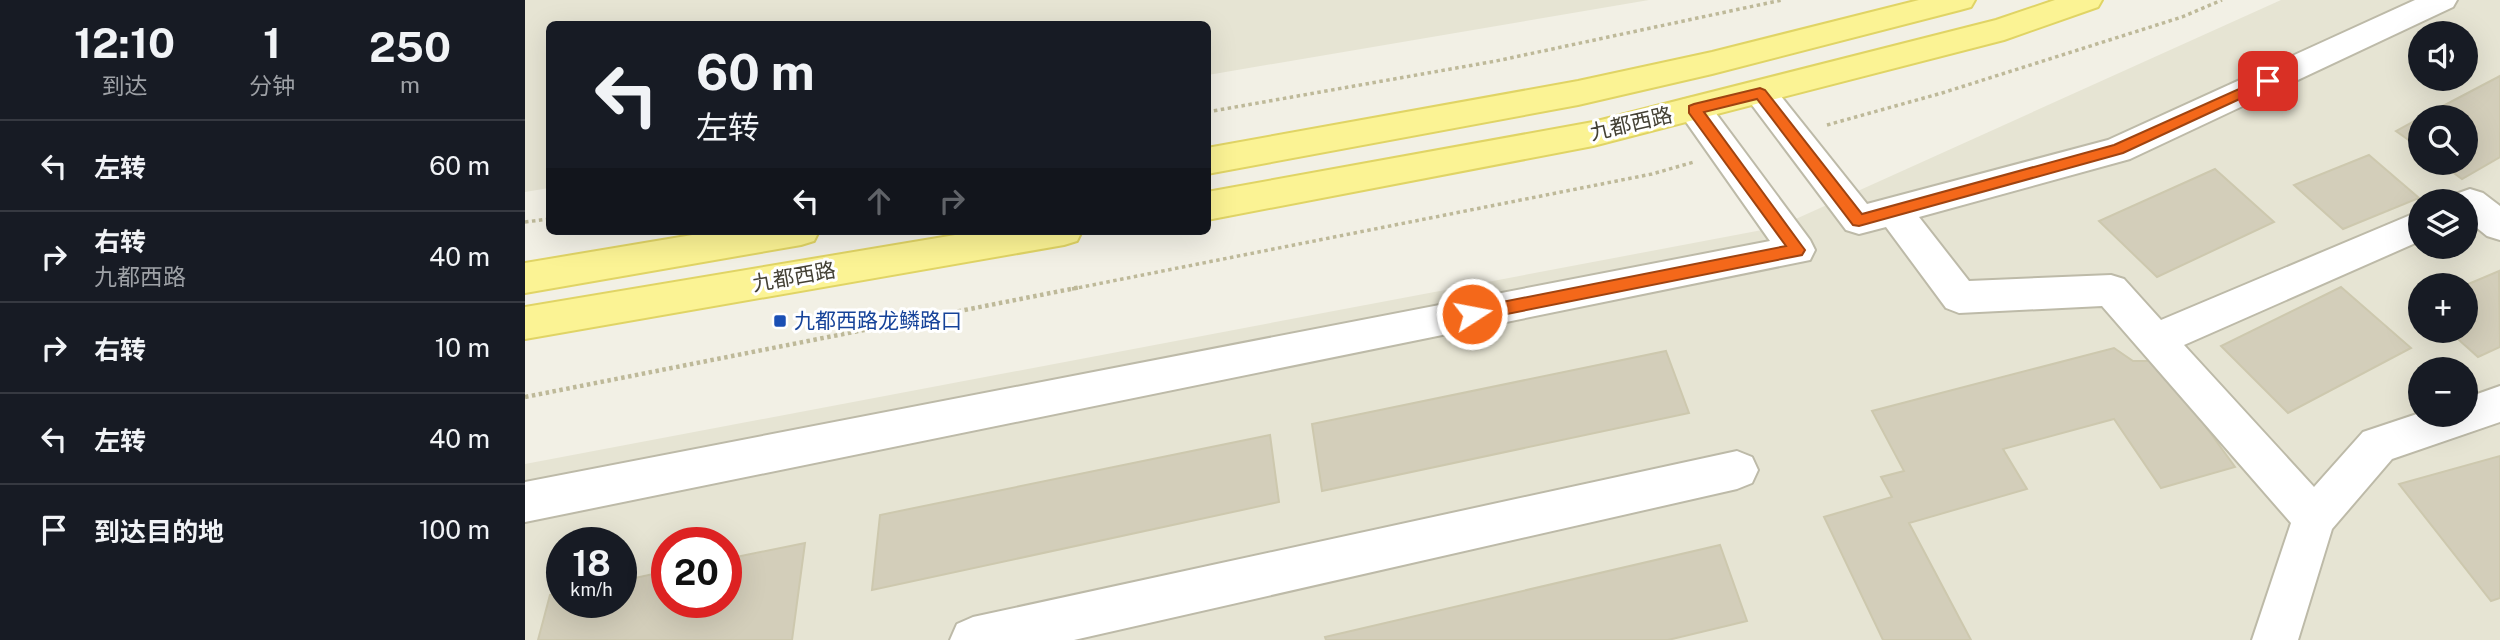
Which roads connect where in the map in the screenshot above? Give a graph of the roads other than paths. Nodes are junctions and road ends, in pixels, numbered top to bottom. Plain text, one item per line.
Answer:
1 (1960, 0) edge
2 (2087, 0) edge
3 (2442, 0) edge
4 (1760, 93) junction
5 (1694, 109) junction
6 (1211, 160) edge
7 (1211, 205) edge
8 (1894, 211) junction
9 (2408, 230) edge
10 (778, 235) edge
11 (1041, 235) edge
12 (525, 278) edge
13 (525, 323) edge
14 (2155, 340) junction
15 (2500, 404) edge
16 (1737, 470) dead end
17 (525, 502) edge
18 (2314, 518) junction
19 (973, 640) edge
20 (2275, 640) edge

1 - 6 main road, 九都西路
2 - 4 main road, 九都西路
3 - 8 lane
4 - 5 main road, 九都西路
4 - 8 lane
5 - 7 main road, 九都西路
5 - 17 lane
8 - 14 lane
9 - 14 lane
10 - 12 main road, 九都西路
11 - 13 main road, 九都西路
14 - 18 lane
15 - 18 lane
16 - 19 lane
18 - 20 lane

